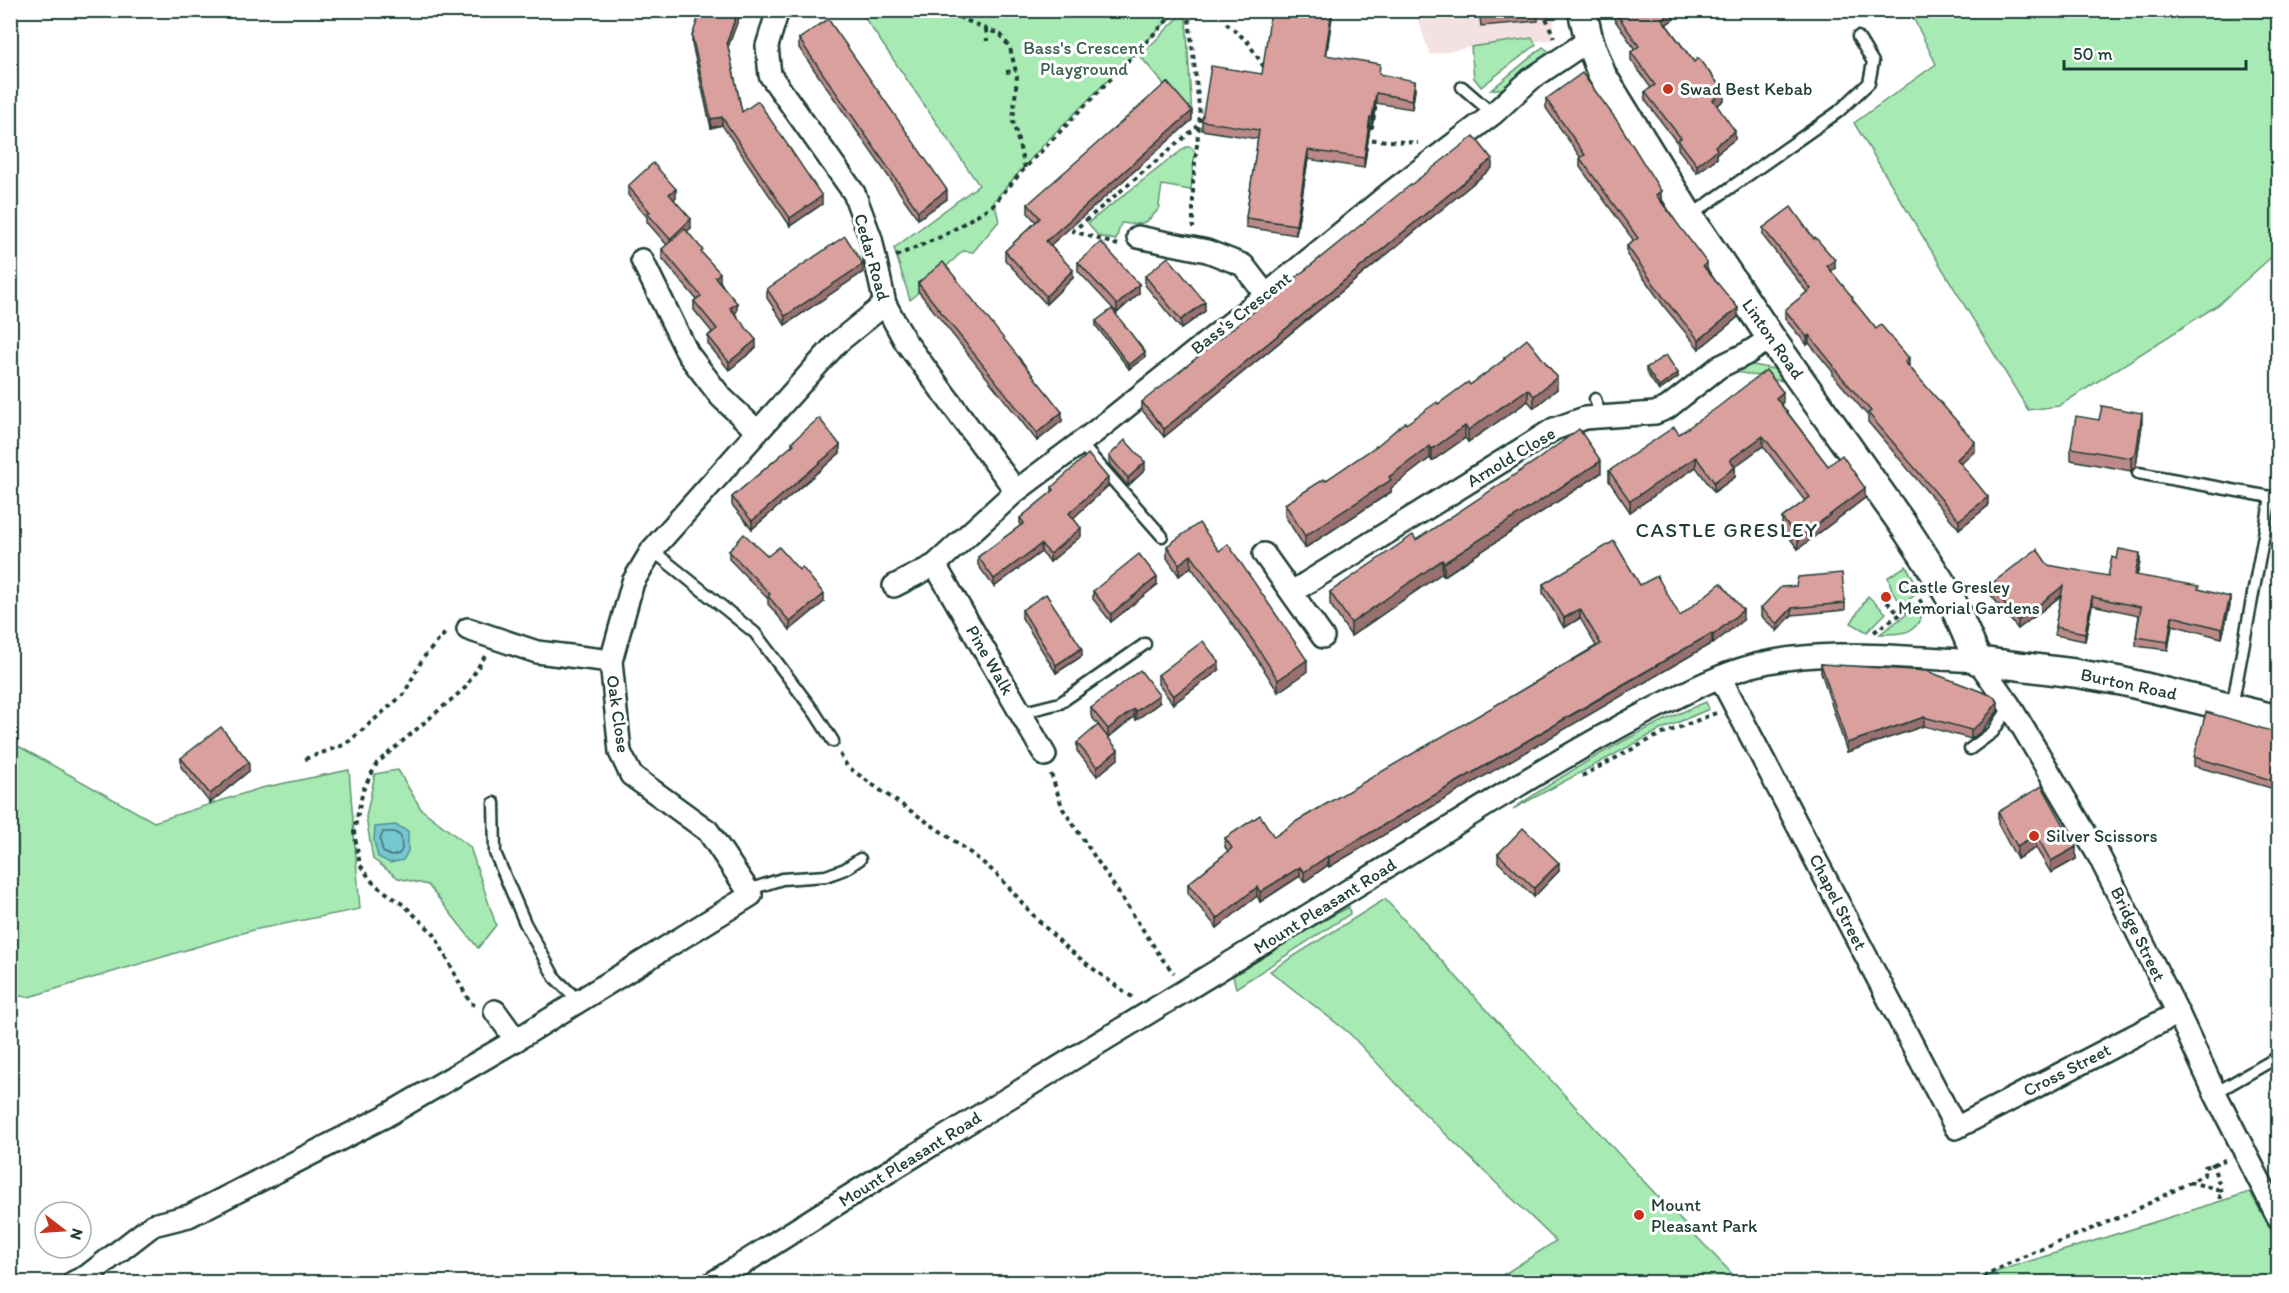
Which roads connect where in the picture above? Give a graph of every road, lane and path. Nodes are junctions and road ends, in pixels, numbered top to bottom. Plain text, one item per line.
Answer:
1 (778, 10) edge
2 (942, 10) edge
3 (1177, 10) edge
4 (1188, 10) edge
5 (1582, 10) edge
6 (1226, 23) dead end
7 (986, 29) junction
8 (1858, 38) dead end
9 (1589, 40) junction
10 (987, 41) dead end
11 (1016, 71) junction
12 (1006, 72) dead end
13 (1272, 78) edge
14 (1462, 87) dead end
15 (1377, 95) edge
16 (1493, 114) junction
17 (1199, 125) junction
18 (1365, 126) edge
19 (1426, 136) dead end
20 (1355, 139) edge
21 (1025, 168) junction
22 (1689, 216) junction
23 (1137, 237) joint
24 (1195, 249) junction
25 (642, 260) dead end
26 (876, 265) junction
27 (1266, 296) junction
28 (885, 304) junction
29 (1771, 338) junction
30 (757, 431) junction
31 (1080, 443) junction
32 (2138, 473) dead end
33 (1016, 491) junction
34 (1162, 536) dead end
35 (652, 550) junction
36 (1264, 554) dead end
37 (934, 565) junction
38 (894, 586) dead end
39 (1944, 587) junction
40 (1292, 592) junction
41 (1887, 602) dead end
42 (1899, 614) junction
43 (468, 629) joint
44 (494, 637) junction
45 (1323, 637) dead end
46 (1145, 644) dead end
47 (1853, 656) junction
48 (611, 661) junction
49 (1978, 662) junction
50 (1720, 677) junction
51 (1736, 705) junction
52 (2010, 706) junction
53 (2232, 707) junction
54 (1020, 712) junction
55 (2278, 719) edge
56 (833, 741) joint
57 (1970, 749) dead end
58 (1045, 755) joint
59 (305, 759) dead end
60 (1574, 781) dead end
61 (494, 802) dead end
62 (860, 859) dead end
63 (748, 890) junction
64 (1188, 990) junction
65 (579, 1001) junction
66 (495, 1011) joint
67 (1152, 1012) junction
68 (2178, 1013) junction
69 (516, 1040) junction
70 (2278, 1057) edge
71 (2215, 1093) junction
72 (1956, 1128) joint
73 (2246, 1154) junction
74 (2212, 1163) junction
75 (2188, 1182) junction
76 (2278, 1217) edge
77 (74, 1282) edge
78 (714, 1282) edge
79 (1975, 1282) edge

1 - 26 street, Cedar Road
2 - 7 path
3 - 21 path
4 - 17 path
5 - 9 street, Linton Road
6 - 13 path
7 - 10 path
7 - 11 path
8 - 22 lane
9 - 16 street, Bass's Crescent
9 - 22 street, Linton Road
11 - 12 path
11 - 21 path
14 - 16 lane
15 - 18 path
16 - 27 street, Bass's Crescent
17 - 23 path
17 - 24 path
19 - 20 path
21 - 26 path
22 - 29 street, Linton Road
23 - 24 street
24 - 27 street
25 - 30 street
26 - 28 street, Cedar Road
27 - 31 street, Bass's Crescent
28 - 30 street, Oak Close
28 - 33 street, Cedar Road
29 - 39 street, Linton Road
29 - 40 street, Arnold Close
30 - 35 street, Oak Close
31 - 33 street, Bass's Crescent
31 - 34 lane
32 - 53 lane
33 - 37 street, Bass's Crescent
35 - 48 street, Oak Close
35 - 56 lane
36 - 40 street
37 - 38 street, Bass's Crescent
37 - 54 street, Pine Walk
39 - 42 path
39 - 49 street, Linton Road
40 - 45 street
41 - 42 path
42 - 47 path
43 - 44 street
43 - 59 path
44 - 48 street
44 - 66 path
46 - 54 lane
47 - 49 street, Mount Pleasant Road
47 - 50 street, Mount Pleasant Road
48 - 63 street, Oak Close
49 - 52 street, Bridge Street
49 - 53 street, Burton Road
50 - 51 street, Chapel Street
50 - 64 street, Mount Pleasant Road
51 - 60 path
51 - 72 street, Chapel Street
52 - 57 lane
52 - 68 street, Bridge Street
53 - 55 street, Burton Road
54 - 58 street, Pine Walk
56 - 67 path
58 - 64 path
61 - 65 lane
62 - 63 lane
63 - 65 street
64 - 67 street, Mount Pleasant Road
65 - 69 street
66 - 69 street
67 - 78 street, Mount Pleasant Road
68 - 71 street, Bridge Street
68 - 72 street, Cross Street
69 - 77 street
70 - 71 lane
71 - 73 street, Bridge Street
73 - 74 path
73 - 76 street, Bridge Street
74 - 75 path
74 - 75 path
75 - 79 path

